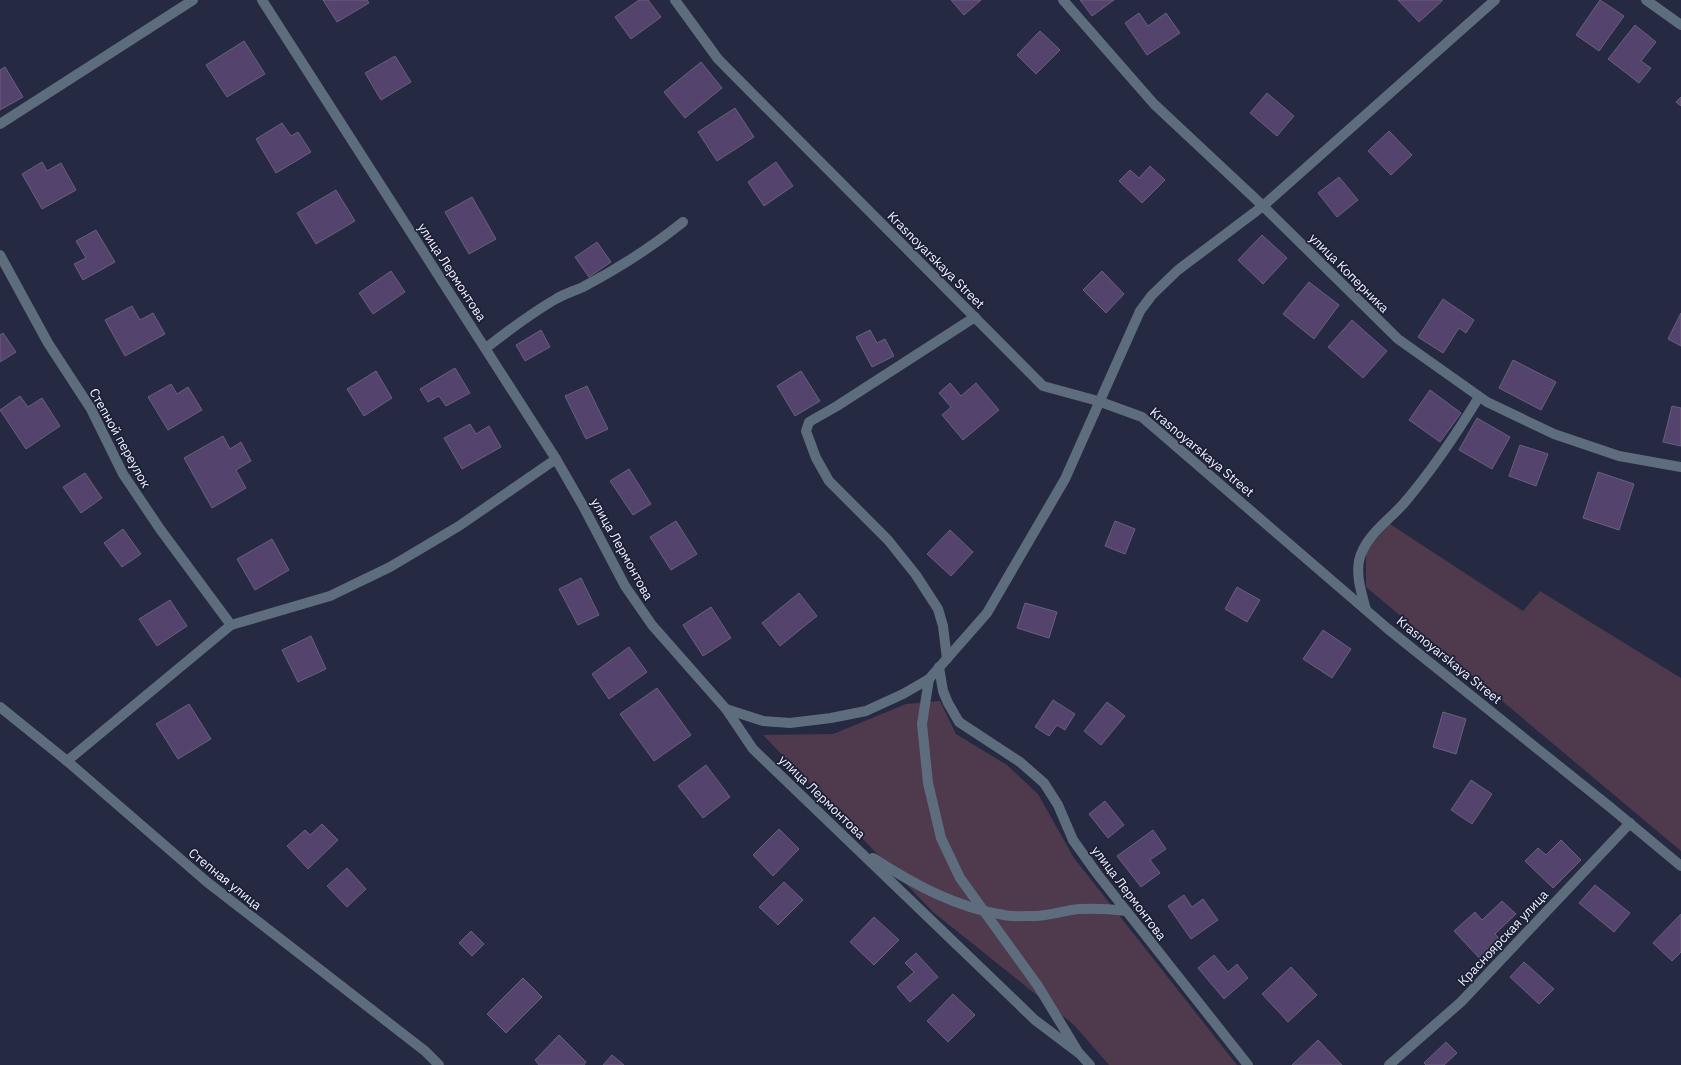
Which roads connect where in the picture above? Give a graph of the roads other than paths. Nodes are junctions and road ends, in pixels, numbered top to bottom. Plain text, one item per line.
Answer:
1 (193, 0) edge
2 (262, 0) edge
3 (675, 0) edge
4 (1063, 0) edge
5 (1495, 0) edge
6 (1646, 0) edge
7 (1681, 25) edge
8 (0, 124) edge
9 (1263, 206) junction
10 (683, 222) dead end
11 (0, 255) edge
12 (974, 317) junction
13 (486, 348) junction
14 (1479, 396) junction
15 (1098, 401) junction
16 (556, 459) junction
17 (1681, 467) edge
18 (1366, 610) junction
19 (231, 625) junction
20 (947, 659) junction
21 (939, 667) junction
22 (929, 679) junction
23 (0, 707) edge
24 (726, 709) junction
25 (66, 761) junction
26 (1630, 823) junction
27 (853, 845) junction
28 (1681, 866) edge
29 (982, 910) junction
30 (1126, 911) junction
31 (1080, 1054) junction
32 (439, 1065) edge
33 (1090, 1065) edge
34 (1248, 1065) edge
35 (1389, 1065) edge

1 - 8 street
2 - 13 street, улица Лермонтова
3 - 12 street, Krasnoyarskaya Street
4 - 9 street, улица Коперника
5 - 9 street
6 - 7 street
9 - 14 street, улица Коперника
9 - 15 street
10 - 13 street
11 - 19 street, Степной переулок
12 - 15 street, Krasnoyarskaya Street
12 - 20 street
13 - 16 street, улица Лермонтова
14 - 17 street, улица Коперника
14 - 18 street
15 - 18 street, Krasnoyarskaya Street
15 - 20 street
16 - 19 street
16 - 24 street, улица Лермонтова
18 - 26 street, Krasnoyarskaya Street
19 - 25 street
20 - 21 street
21 - 22 street
21 - 30 street, улица Лермонтова
22 - 24 street
22 - 29 street
23 - 25 street, Степная улица
24 - 27 street, улица Лермонтова
25 - 32 street, Степная улица
26 - 28 street, Krasnoyarskaya Street
26 - 35 street, Красноярская улица
27 - 29 street
27 - 31 street, улица Лермонтова
29 - 30 street
29 - 31 street
30 - 34 street, улица Лермонтова
31 - 33 street, улица Лермонтова

